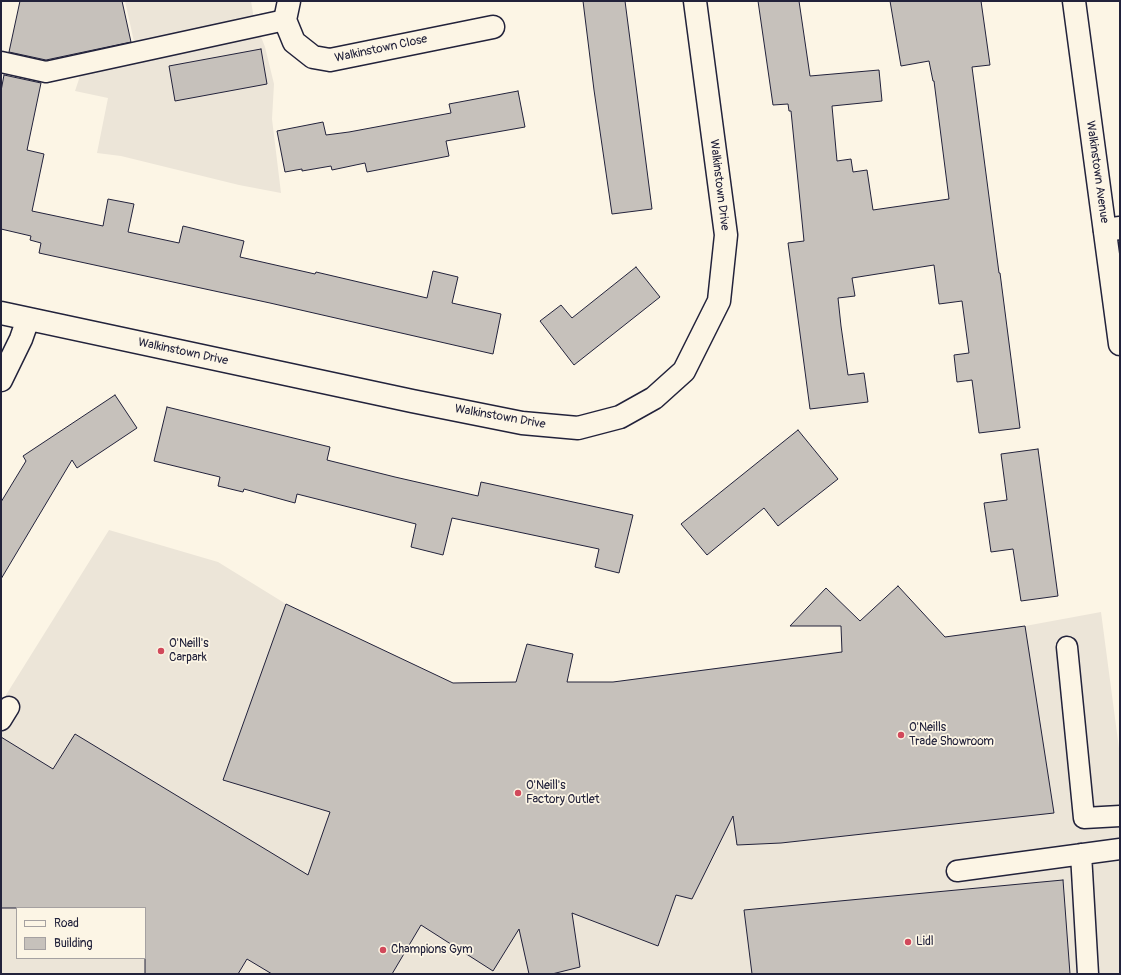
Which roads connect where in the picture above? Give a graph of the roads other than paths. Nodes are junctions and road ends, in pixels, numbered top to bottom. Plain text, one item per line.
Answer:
1 (695, 1) edge
2 (1074, 1) edge
3 (287, 10) edge
4 (493, 27) dead end
5 (1, 62) edge
6 (1112, 229) edge
7 (1, 313) edge
8 (28, 319) junction
9 (1120, 344) edge
10 (1, 380) edge
11 (1067, 647) dead end
12 (1120, 816) edge
13 (1120, 849) edge
14 (1081, 854) junction
15 (957, 871) dead end
16 (1088, 974) edge

1 - 8 street, Walkinstown Drive
2 - 6 street, Walkinstown Avenue
3 - 4 street, Walkinstown Close
3 - 5 lane
6 - 9 street, Walkinstown Avenue
7 - 8 street, Walkinstown Drive
8 - 10 street
11 - 12 lane
13 - 14 lane
14 - 15 lane
14 - 16 lane

